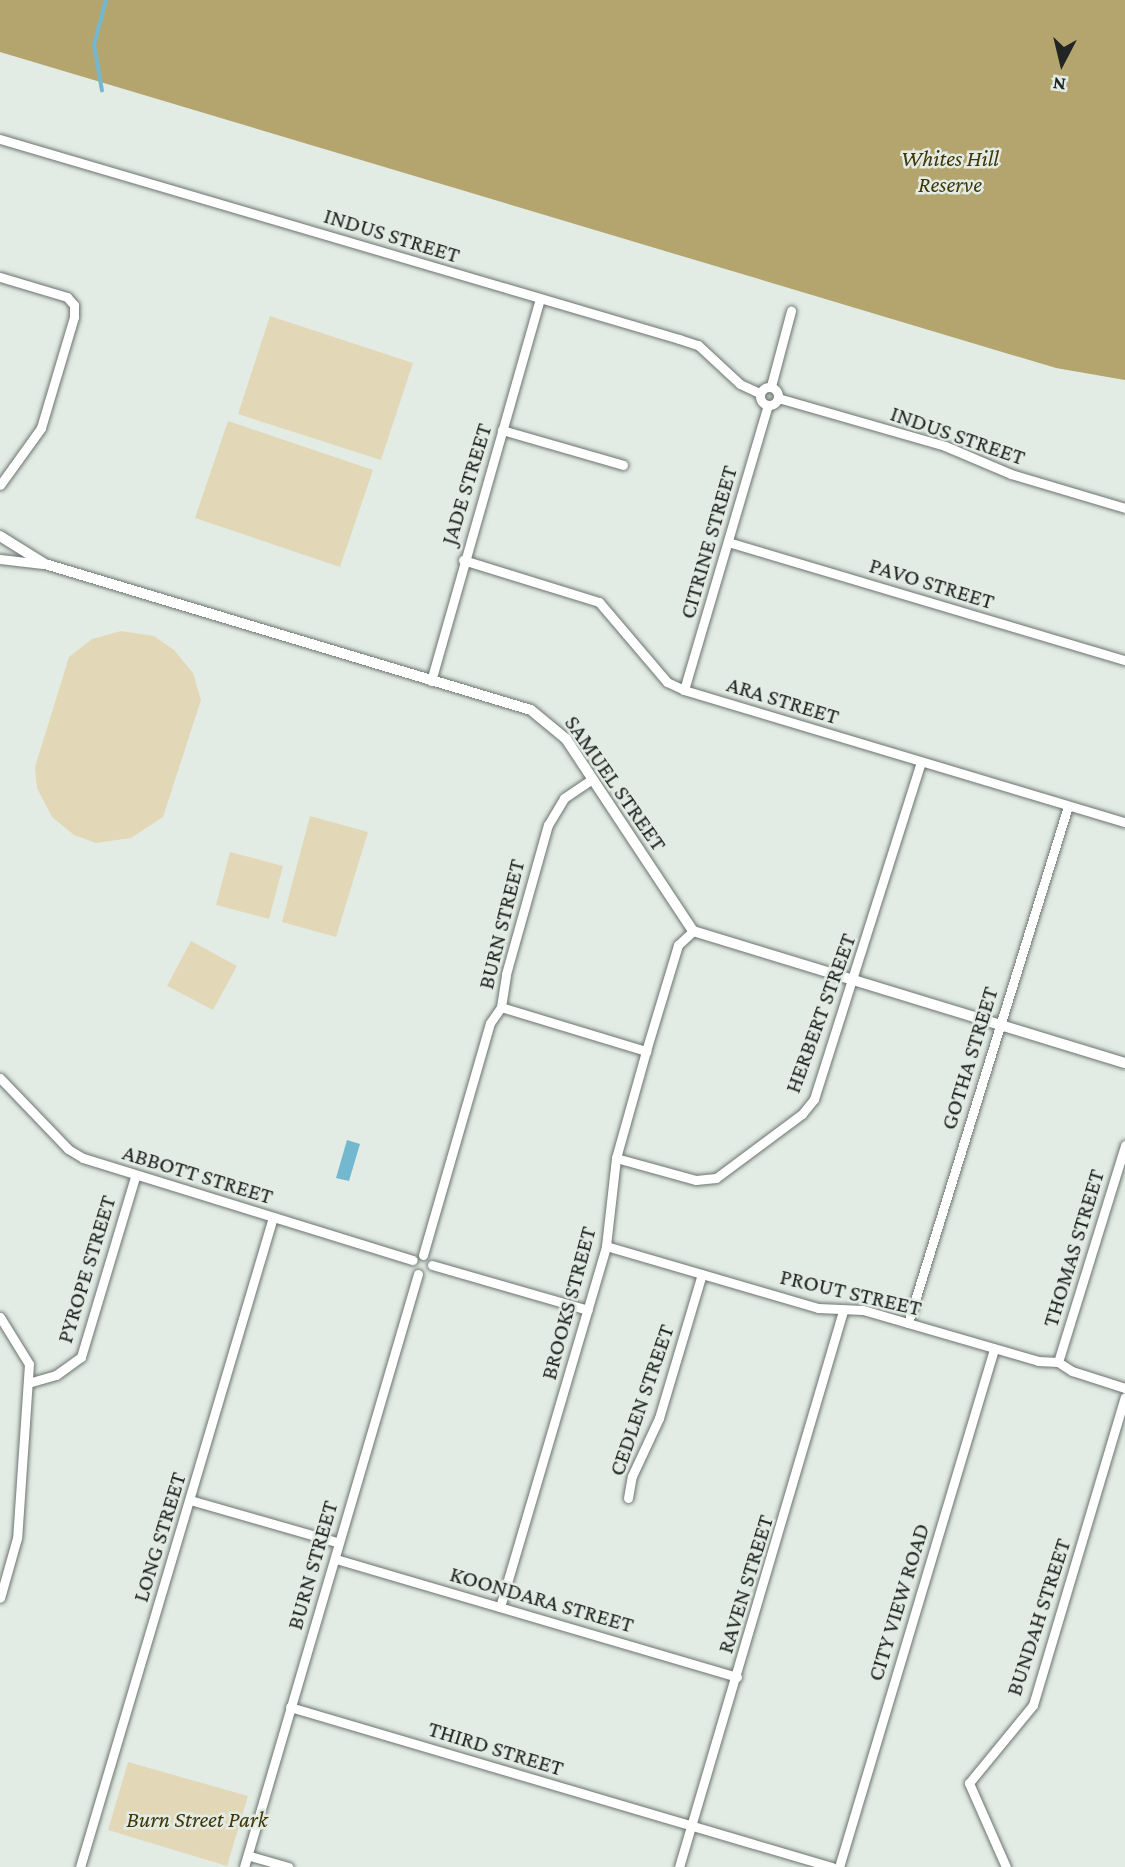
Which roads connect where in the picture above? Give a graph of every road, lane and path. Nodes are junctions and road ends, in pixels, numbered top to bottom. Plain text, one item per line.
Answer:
1 (0, 139) edge
2 (0, 277) edge
3 (540, 298) junction
4 (791, 311) dead end
5 (771, 386) junction
6 (759, 393) junction
7 (778, 398) junction
8 (768, 405) junction
9 (502, 430) junction
10 (623, 465) dead end
11 (0, 485) edge
12 (1125, 508) edge
13 (0, 536) edge
14 (728, 542) junction
15 (0, 559) edge
16 (463, 560) junction
17 (45, 564) junction
18 (1125, 660) edge
19 (431, 681) junction
20 (684, 690) junction
21 (921, 762) junction
22 (592, 779) junction
23 (1068, 806) junction
24 (1125, 822) edge
25 (693, 931) junction
26 (851, 982) junction
27 (501, 1007) junction
28 (999, 1026) junction
29 (646, 1051) junction
30 (1125, 1063) edge
31 (2, 1084) edge
32 (1125, 1145) edge
33 (616, 1158) junction
34 (135, 1177) junction
35 (273, 1217) junction
36 (606, 1246) junction
37 (423, 1255) junction
38 (413, 1260) junction
39 (432, 1265) junction
40 (418, 1274) junction
41 (702, 1274) junction
42 (588, 1310) junction
43 (843, 1311) junction
44 (0, 1317) edge
45 (908, 1322) junction
46 (994, 1349) junction
47 (1058, 1362) junction
48 (28, 1383) junction
49 (1125, 1388) edge
50 (1125, 1397) edge
51 (628, 1498) dead end
52 (190, 1500) junction
53 (336, 1542) junction
54 (336, 1559) junction
55 (0, 1598) edge
56 (500, 1607) junction
57 (737, 1677) junction
58 (290, 1707) junction
59 (692, 1826) junction
60 (250, 1856) junction
61 (80, 1867) edge
62 (244, 1867) edge
63 (288, 1867) edge
64 (679, 1867) edge
65 (832, 1867) edge
66 (839, 1867) edge
67 (1006, 1867) edge

1 - 3 street, INDUS STREET
2 - 11 street
3 - 6 street, INDUS STREET
3 - 9 street, JADE STREET
4 - 5 street
5 - 6 street
5 - 7 street
6 - 8 street
7 - 8 street
7 - 12 street, INDUS STREET
8 - 14 street, CITRINE STREET
9 - 10 street
9 - 16 street, JADE STREET
13 - 17 street, SAMUEL STREET
14 - 18 street, PAVO STREET
14 - 20 street, CITRINE STREET
15 - 17 street, SAMUEL STREET
16 - 19 street, JADE STREET
16 - 20 street, ARA STREET
17 - 19 street, SAMUEL STREET
19 - 22 street, SAMUEL STREET
20 - 21 street, ARA STREET
21 - 23 street, ARA STREET
21 - 26 street, HERBERT STREET
22 - 25 street, SAMUEL STREET
22 - 27 street, BURN STREET
23 - 24 street, ARA STREET
23 - 28 street, GOTHA STREET
25 - 26 street
25 - 29 street, BROOKS STREET
26 - 28 street
26 - 33 street, HERBERT STREET
27 - 29 street
27 - 37 street, BURN STREET
28 - 30 street
28 - 45 street, GOTHA STREET
29 - 33 street, BROOKS STREET
31 - 34 street, ABBOTT STREET
32 - 47 street, THOMAS STREET
33 - 36 street, BROOKS STREET
34 - 35 street, ABBOTT STREET
34 - 48 street, PYROPE STREET
35 - 38 street, ABBOTT STREET
35 - 52 street, LONG STREET
36 - 41 street, PROUT STREET
36 - 42 street, BROOKS STREET
37 - 38 street
37 - 39 street
38 - 40 street
39 - 40 street
39 - 42 street
40 - 53 street, BURN STREET
41 - 43 street, PROUT STREET
41 - 51 street, CEDLEN STREET
42 - 56 street, BROOKS STREET
43 - 45 street, PROUT STREET
43 - 57 street, RAVEN STREET
44 - 48 street
45 - 46 street, PROUT STREET
46 - 47 street, PROUT STREET
46 - 66 street, CITY VIEW ROAD
47 - 49 street, PROUT STREET
48 - 55 street
50 - 67 street, BUNDAH STREET
52 - 53 street
52 - 61 street, LONG STREET
53 - 54 street, BURN STREET
54 - 56 street, KOONDARA STREET
54 - 58 street, BURN STREET
56 - 57 street, KOONDARA STREET
57 - 59 street, RAVEN STREET
58 - 59 street, THIRD STREET
58 - 60 street, BURN STREET
59 - 64 street, RAVEN STREET
59 - 65 street, THIRD STREET
60 - 62 street, BURN STREET
60 - 63 street

